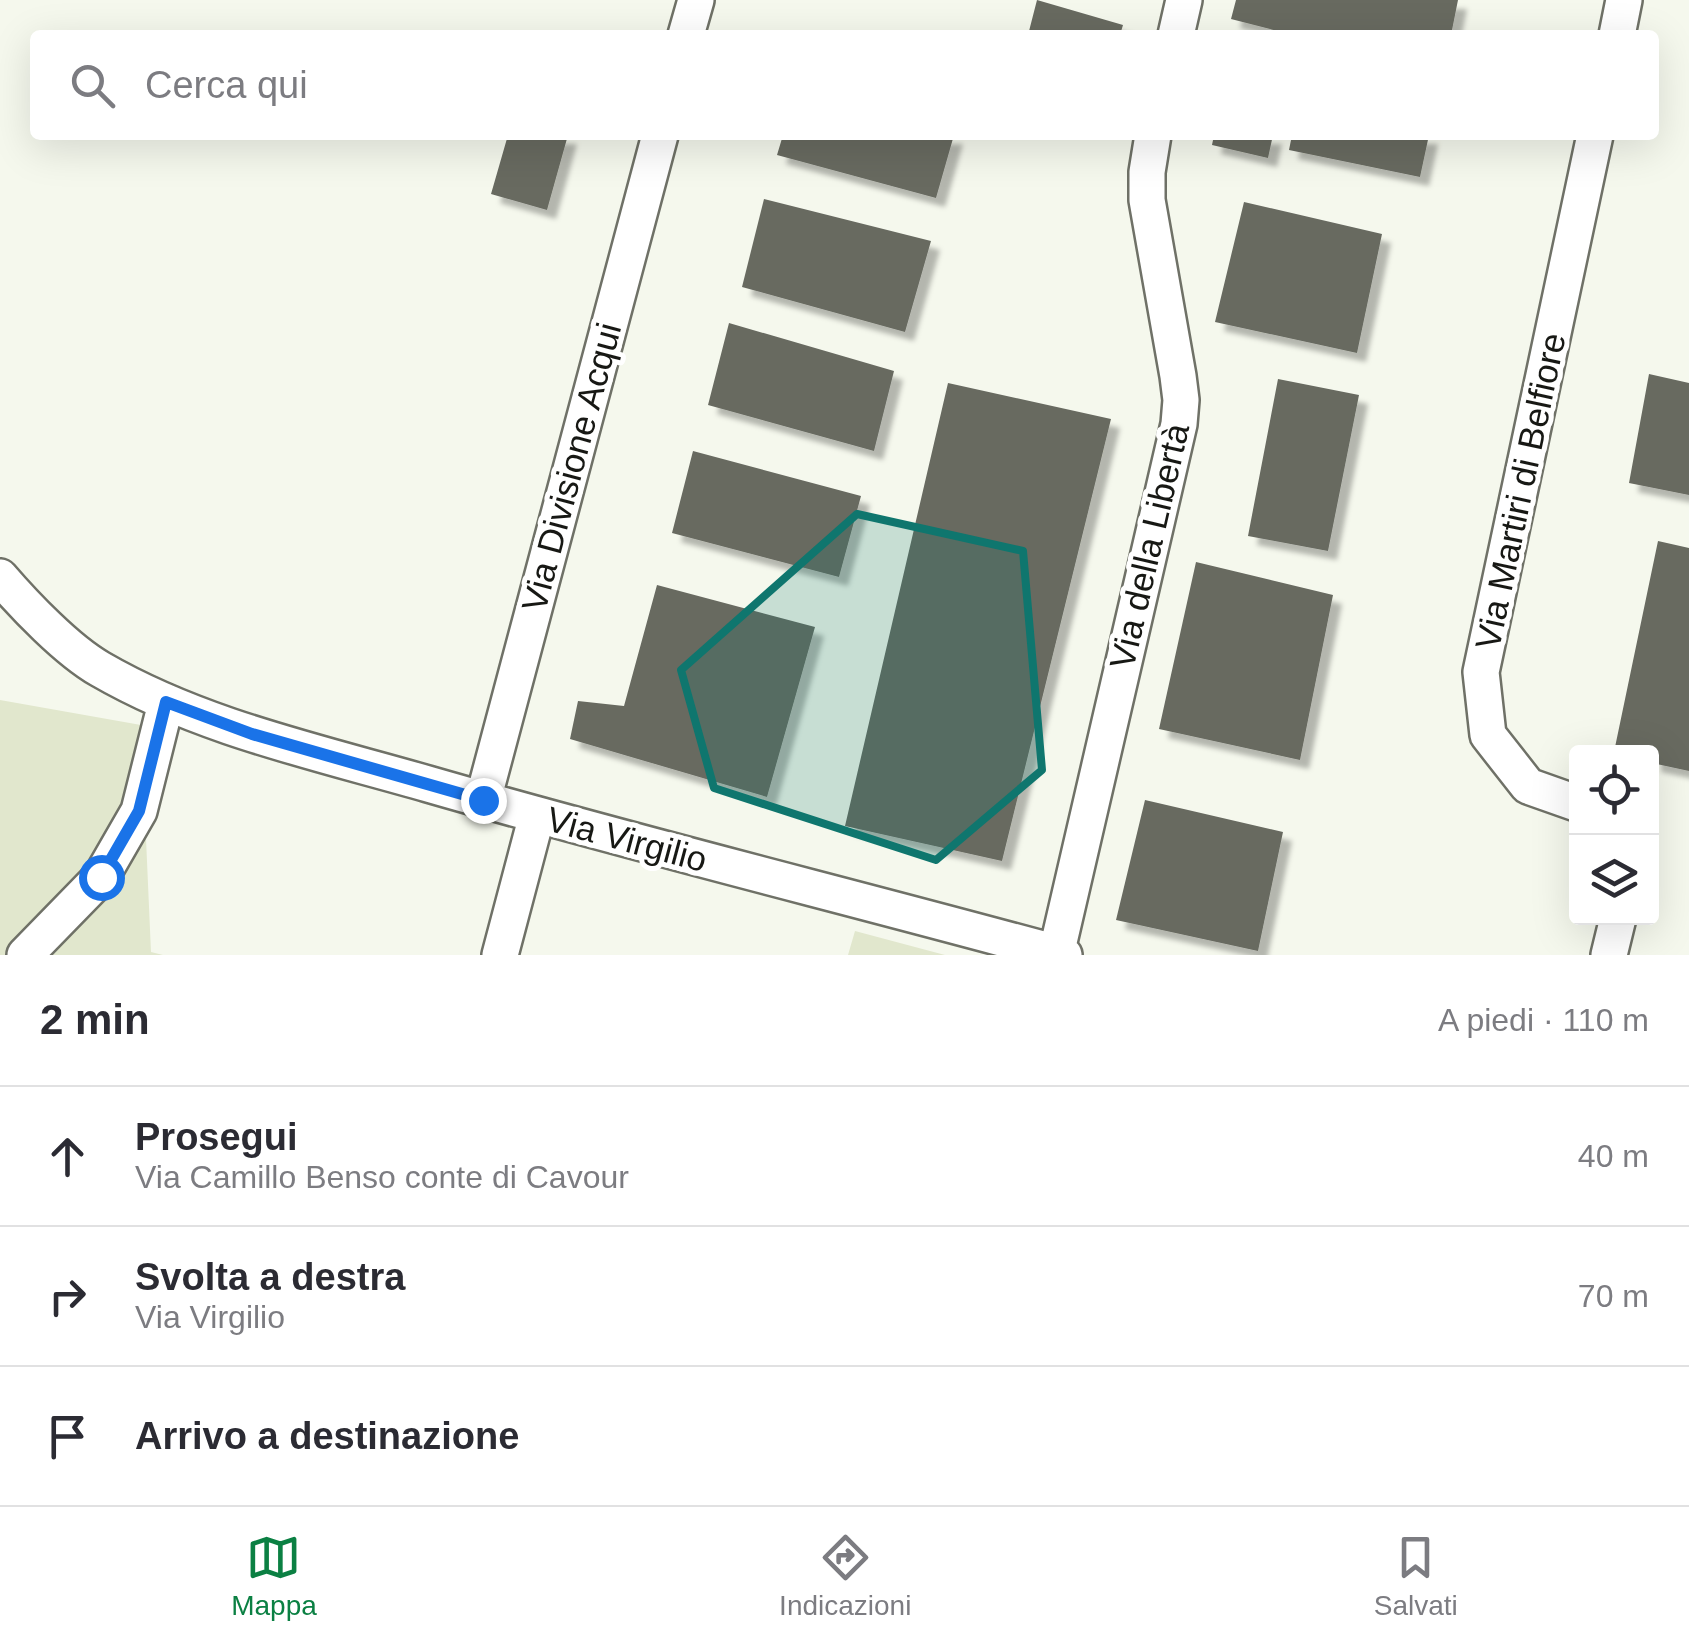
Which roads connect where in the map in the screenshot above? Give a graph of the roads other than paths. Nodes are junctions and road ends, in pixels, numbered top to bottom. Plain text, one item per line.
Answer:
1 (696, 0) edge
2 (1184, 0) edge
3 (1624, 0) edge
4 (687, 30) edge
5 (1177, 30) edge
6 (1617, 30) edge
7 (659, 140) edge
8 (1152, 140) edge
9 (1594, 140) edge
10 (0, 577) edge
11 (166, 702) junction
12 (483, 800) junction
13 (1569, 800) edge
14 (537, 815) junction
15 (1616, 925) edge
16 (1059, 954) edge
17 (25, 955) edge
18 (500, 955) edge
19 (1610, 955) edge

1 - 4 street
2 - 5 street
3 - 6 street
7 - 12 street, Via Divisione Acqui
8 - 16 street, Via della Libertà
9 - 13 street, Via Martiri di Belfiore
10 - 11 street, Via Virgilio
11 - 12 street, Via Virgilio
11 - 17 street
12 - 14 street, Via Virgilio
14 - 16 street, Via Virgilio
14 - 18 street
15 - 19 street

